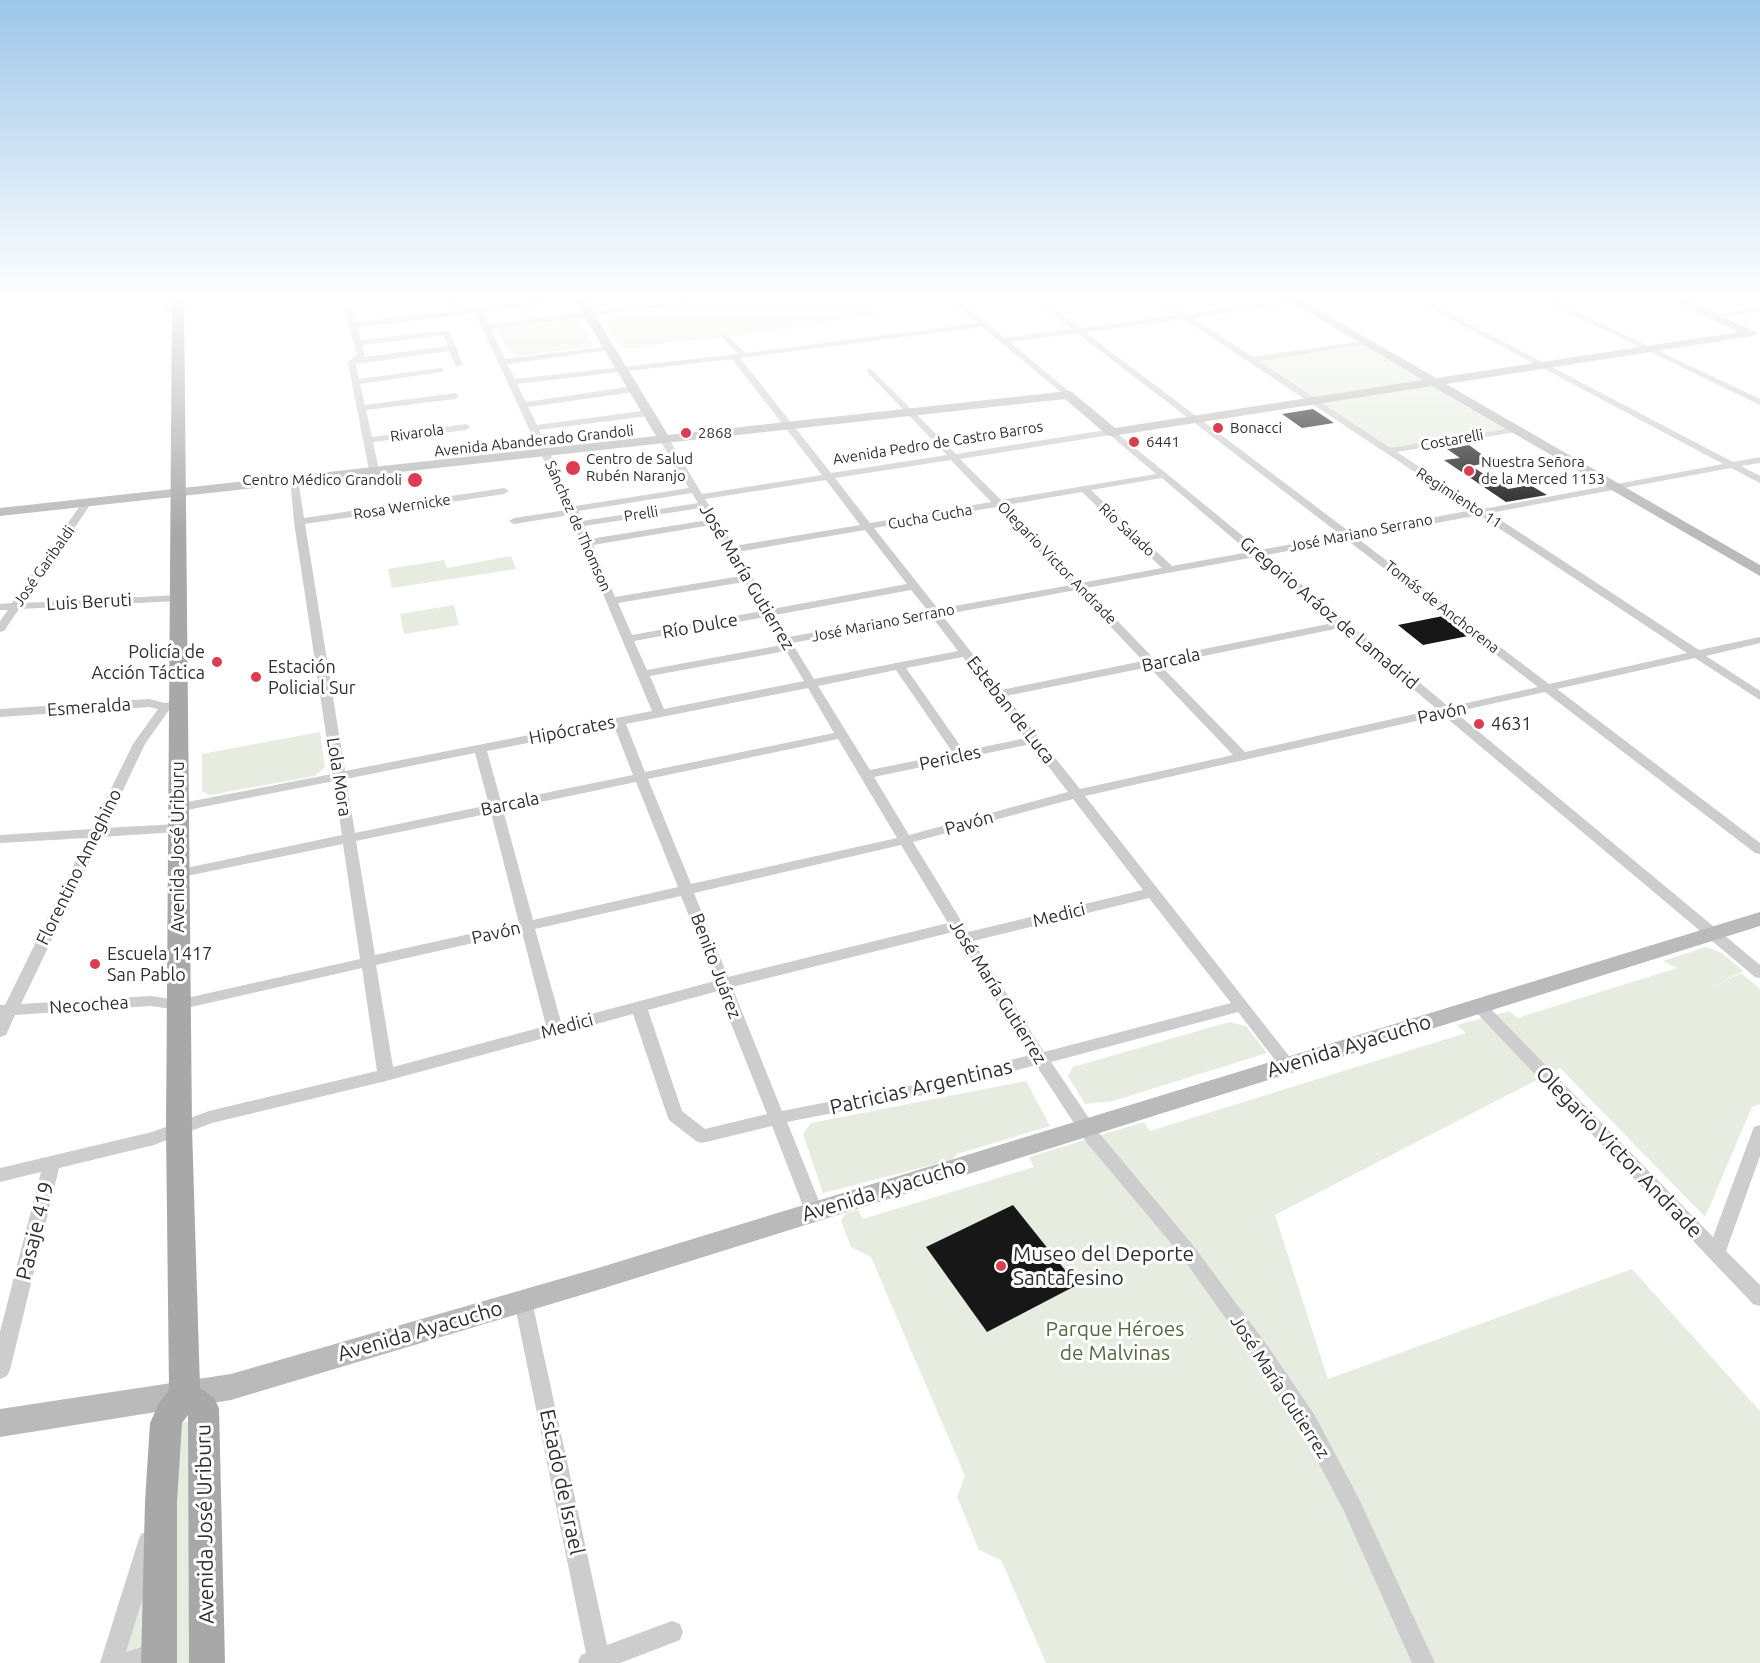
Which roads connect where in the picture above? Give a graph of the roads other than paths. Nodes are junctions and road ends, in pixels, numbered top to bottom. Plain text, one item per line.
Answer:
1 (178, 377) edge
2 (355, 377) edge
3 (394, 377) edge
4 (509, 377) edge
5 (561, 377) edge
6 (626, 377) edge
7 (750, 377) edge
8 (877, 377) edge
9 (1046, 377) edge
10 (1140, 377) edge
11 (1275, 377) edge
12 (1427, 377) edge
13 (1472, 377) edge
14 (1564, 377) edge
15 (1706, 377) edge
16 (356, 382) junction
17 (512, 382) junction
18 (1436, 382) junction
19 (634, 389) junction
20 (455, 396) dead end
21 (1070, 397) junction
22 (1313, 402) junction
23 (1760, 402) edge
24 (522, 405) junction
25 (361, 408) junction
26 (648, 413) junction
27 (914, 414) junction
28 (1197, 419) junction
29 (466, 427) dead end
30 (534, 428) junction
31 (790, 428) junction
32 (1516, 429) junction
33 (1112, 432) junction
34 (368, 440) junction
35 (665, 441) junction
36 (1388, 451) junction
37 (546, 454) junction
38 (954, 456) junction
39 (1760, 460) edge
40 (1731, 465) junction
41 (375, 473) junction
42 (1164, 475) junction
43 (828, 477) junction
44 (1760, 480) edge
45 (293, 482) junction
46 (1615, 487) junction
47 (1085, 490) junction
48 (504, 491) dead end
49 (178, 495) junction
50 (699, 497) junction
51 (86, 505) junction
52 (1001, 505) junction
53 (573, 510) junction
54 (1478, 511) junction
55 (0, 512) edge
56 (0, 517) edge
57 (514, 521) dead end
58 (299, 522) junction
59 (713, 522) junction
60 (579, 524) junction
61 (868, 527) junction
62 (1351, 536) junction
63 (587, 543) junction
64 (731, 550) junction
65 (1257, 553) junction
66 (1169, 569) junction
67 (1760, 571) edge
68 (747, 578) junction
69 (914, 586) junction
70 (1079, 586) junction
71 (179, 598) junction
72 (612, 601) junction
73 (16, 606) junction
74 (0, 607) edge
75 (769, 613) junction
76 (935, 613) junction
77 (1343, 624) junction
78 (0, 629) edge
79 (628, 639) junction
80 (1760, 640) edge
81 (787, 644) junction
82 (966, 653) junction
83 (1697, 655) junction
84 (1153, 663) junction
85 (899, 666) junction
86 (643, 674) junction
87 (810, 683) junction
88 (1548, 690) junction
89 (998, 694) junction
90 (1760, 696) edge
91 (171, 706) junction
92 (1448, 711) junction
93 (659, 712) junction
94 (0, 713) edge
95 (618, 720) junction
96 (842, 735) junction
97 (1034, 740) junction
98 (480, 748) junction
99 (961, 755) junction
100 (1242, 757) junction
101 (339, 776) junction
102 (866, 776) junction
103 (640, 777) junction
104 (1077, 794) junction
105 (496, 807) junction
106 (177, 818) junction
107 (96, 833) junction
108 (349, 838) junction
109 (0, 839) edge
110 (906, 840) junction
111 (1760, 850) edge
112 (177, 874) junction
113 (687, 890) junction
114 (1153, 892) junction
115 (1760, 919) edge
116 (527, 926) junction
117 (961, 932) junction
118 (1713, 933) junction
119 (368, 962) junction
120 (1760, 973) edge
121 (723, 984) junction
122 (178, 1005) junction
123 (1478, 1005) junction
124 (1242, 1006) junction
125 (639, 1007) junction
126 (5, 1011) edge
127 (555, 1030) junction
128 (0, 1031) edge
129 (1040, 1059) junction
130 (1288, 1065) junction
131 (386, 1075) junction
132 (777, 1118) junction
133 (178, 1128) junction
134 (1086, 1128) junction
135 (1760, 1132) edge
136 (52, 1162) junction
137 (1754, 1169) edge
138 (0, 1175) edge
139 (814, 1211) junction
140 (1716, 1253) junction
141 (1760, 1299) edge
142 (524, 1301) junction
143 (0, 1370) edge
144 (178, 1396) junction
145 (0, 1423) edge
146 (161, 1502) junction
147 (672, 1632) dead end
148 (159, 1658) edge
149 (596, 1662) edge
150 (111, 1663) edge
151 (127, 1663) edge
152 (207, 1663) edge
153 (1424, 1663) edge

1 - 49 main road, Avenida José Uriburu
2 - 16 street
3 - 16 street
4 - 17 street, Sánchez de Thomson
5 - 17 street
6 - 19 street, José María Gutierrez
7 - 31 street, Esteban de Luca
8 - 27 street, Olegario Victor Andrade
9 - 21 street, Gregorio Aráoz de Lamadrid
10 - 28 street, Tomás de Anchorena
11 - 22 street, Regimiento 11
12 - 18 street
13 - 18 street, Avenida Pedro de Castro Barros
14 - 40 street
15 - 23 street
16 - 25 street
17 - 24 street, Sánchez de Thomson
18 - 22 street, Avenida Pedro de Castro Barros
18 - 32 street
19 - 24 street
19 - 26 street, José María Gutierrez
20 - 25 street
21 - 27 street, Avenida Abanderado Grandoli
21 - 33 street, Gregorio Aráoz de Lamadrid
22 - 28 street, Avenida Pedro de Castro Barros
22 - 36 street, Regimiento 11
24 - 30 street, Sánchez de Thomson
25 - 34 street
26 - 30 street
26 - 35 street, José María Gutierrez
27 - 31 street, Avenida Abanderado Grandoli
27 - 38 street, Olegario Victor Andrade
28 - 33 street, Avenida Pedro de Castro Barros
28 - 62 street, Tomás de Anchorena
29 - 34 street, Rivarola
30 - 37 street, Sánchez de Thomson
31 - 35 street, Avenida Abanderado Grandoli
31 - 43 street, Esteban de Luca
32 - 36 street, Costarelli
32 - 46 street
33 - 38 street, Avenida Pedro de Castro Barros
33 - 42 street, Gregorio Aráoz de Lamadrid
34 - 41 street
35 - 37 street, Avenida Abanderado Grandoli
35 - 50 street, José María Gutierrez
36 - 54 street, Regimiento 11
37 - 41 street, Avenida Abanderado Grandoli
37 - 53 street, Sánchez de Thomson
38 - 43 street, Avenida Pedro de Castro Barros
38 - 52 street, Olegario Victor Andrade
39 - 40 street, José Mariano Serrano
40 - 44 street
40 - 46 street, José Mariano Serrano
41 - 45 street, Avenida Abanderado Grandoli
42 - 47 street, Cucha Cucha
42 - 65 street, Gregorio Aráoz de Lamadrid
43 - 50 street, Avenida Pedro de Castro Barros
43 - 61 street, Esteban de Luca
45 - 49 street, Avenida Abanderado Grandoli
45 - 58 street, Lola Mora
46 - 54 street, José Mariano Serrano
46 - 67 street
47 - 52 street, Cucha Cucha
47 - 66 street, Río Salado
48 - 58 street, Rosa Wernicke
49 - 51 street, Avenida Abanderado Grandoli
49 - 71 main road, Avenida José Uriburu
50 - 53 street
50 - 59 street, José María Gutierrez
50 - 60 street, Prelli
51 - 55 street, Avenida Abanderado Grandoli
51 - 56 street, Avenida Abanderado Grandoli
51 - 73 street, José Garibaldi
52 - 61 street, Cucha Cucha
52 - 70 street, Olegario Victor Andrade
53 - 57 street
53 - 60 street, Sánchez de Thomson
54 - 62 street, José Mariano Serrano
54 - 83 street, Regimiento 11
58 - 101 street, Lola Mora
59 - 63 street
59 - 64 street, José María Gutierrez
60 - 63 street, Sánchez de Thomson
61 - 64 street, Cucha Cucha
61 - 69 street, Esteban de Luca
62 - 65 street, José Mariano Serrano
62 - 88 street, Tomás de Anchorena
63 - 72 street, Sánchez de Thomson
64 - 68 street, José María Gutierrez
65 - 66 street, José Mariano Serrano
65 - 77 street, Gregorio Aráoz de Lamadrid
66 - 70 street, José Mariano Serrano
68 - 72 street
68 - 75 street, José María Gutierrez
69 - 75 street, Río Dulce
69 - 76 street, Esteban de Luca
70 - 76 street, José Mariano Serrano
70 - 84 street, Olegario Victor Andrade
71 - 73 street, Luis Beruti
71 - 91 main road, Avenida José Uriburu
72 - 79 street, Sánchez de Thomson
73 - 74 street, Luis Beruti
73 - 78 street, José Garibaldi
75 - 79 street, Río Dulce
75 - 81 street, José María Gutierrez
76 - 81 street, José Mariano Serrano
76 - 82 street, Esteban de Luca
77 - 84 street, Barcala
77 - 92 street, Gregorio Aráoz de Lamadrid
79 - 86 street, Sánchez de Thomson
80 - 83 street, Pavón
81 - 86 street, José Mariano Serrano
81 - 87 street, José María Gutierrez
82 - 85 street, Hipócrates
82 - 89 street, Esteban de Luca
83 - 88 street, Pavón
83 - 90 street, Regimiento 11
84 - 89 street, Barcala
84 - 100 street, Olegario Victor Andrade
85 - 87 street, Hipócrates
85 - 99 street
86 - 93 street, Sánchez de Thomson
87 - 93 street, Hipócrates
87 - 96 street, José María Gutierrez
88 - 92 street, Pavón
88 - 111 street, Tomás de Anchorena
89 - 97 street, Esteban de Luca
91 - 94 street, Esmeralda
91 - 106 main road, Avenida José Uriburu
91 - 107 street, Florentino Ameghino
92 - 100 street, Pavón
92 - 118 street, Gregorio Aráoz de Lamadrid
93 - 95 street, Hipócrates
95 - 98 street, Hipócrates
95 - 103 street, Benito Juárez
96 - 102 street, José María Gutierrez
96 - 103 street, Barcala
97 - 99 street, Pericles
97 - 104 street, Esteban de Luca
98 - 101 street, Hipócrates
98 - 105 street
99 - 102 street, Pericles
100 - 104 street, Pavón
101 - 106 street, Hipócrates
101 - 108 street, Lola Mora
102 - 110 street, José María Gutierrez
103 - 105 street, Barcala
103 - 113 street, Benito Juárez
104 - 110 street, Pavón
104 - 114 street, Esteban de Luca
105 - 108 street, Barcala
105 - 116 street
106 - 107 street, Hipócrates
106 - 112 main road, Avenida José Uriburu
107 - 109 street, Hipócrates
107 - 126 street, Florentino Ameghino
108 - 112 street, Barcala
108 - 119 street, Lola Mora
110 - 113 street, Pavón
110 - 117 street, José María Gutierrez
112 - 122 main road, Avenida José Uriburu
113 - 116 street, Pavón
113 - 121 street, Benito Juárez
114 - 117 street, Medici
114 - 124 street, Esteban de Luca
115 - 118 street, Avenida Ayacucho
116 - 119 street, Pavón
116 - 127 street
117 - 121 street, Medici
117 - 129 street, José María Gutierrez
118 - 120 street, Gregorio Aráoz de Lamadrid
118 - 123 street, Avenida Ayacucho
119 - 122 street, Pavón
119 - 131 street, Lola Mora
121 - 125 street, Medici
121 - 132 street, Benito Juárez
122 - 126 street, Necochea
122 - 133 main road, Avenida José Uriburu
123 - 130 street, Avenida Ayacucho
123 - 140 street, Olegario Victor Andrade
124 - 129 street, Patricias Argentinas
124 - 130 street, Esteban de Luca
125 - 127 street, Medici
125 - 132 street, Patricias Argentinas
126 - 128 street, Florentino Ameghino
127 - 131 street, Medici
129 - 132 street, Patricias Argentinas
129 - 134 street, José María Gutierrez
130 - 134 street, Avenida Ayacucho
131 - 133 street, Medici
132 - 139 street, Benito Juárez
133 - 136 street
133 - 144 main road, Avenida José Uriburu
134 - 139 street, Avenida Ayacucho
134 - 153 street, José María Gutierrez
135 - 137 street
136 - 138 street
136 - 143 street, Pasaje 419
137 - 140 street
139 - 142 street, Avenida Ayacucho
140 - 141 street, Olegario Victor Andrade
142 - 144 street, Avenida Ayacucho
142 - 149 street, Estado de Israel
144 - 145 street, Avenida Ayacucho
144 - 146 main road, Avenida José Uriburu
144 - 152 main road, Avenida José Uriburu
146 - 148 main road, Avenida José Uriburu
146 - 150 street
147 - 149 street
148 - 151 street

